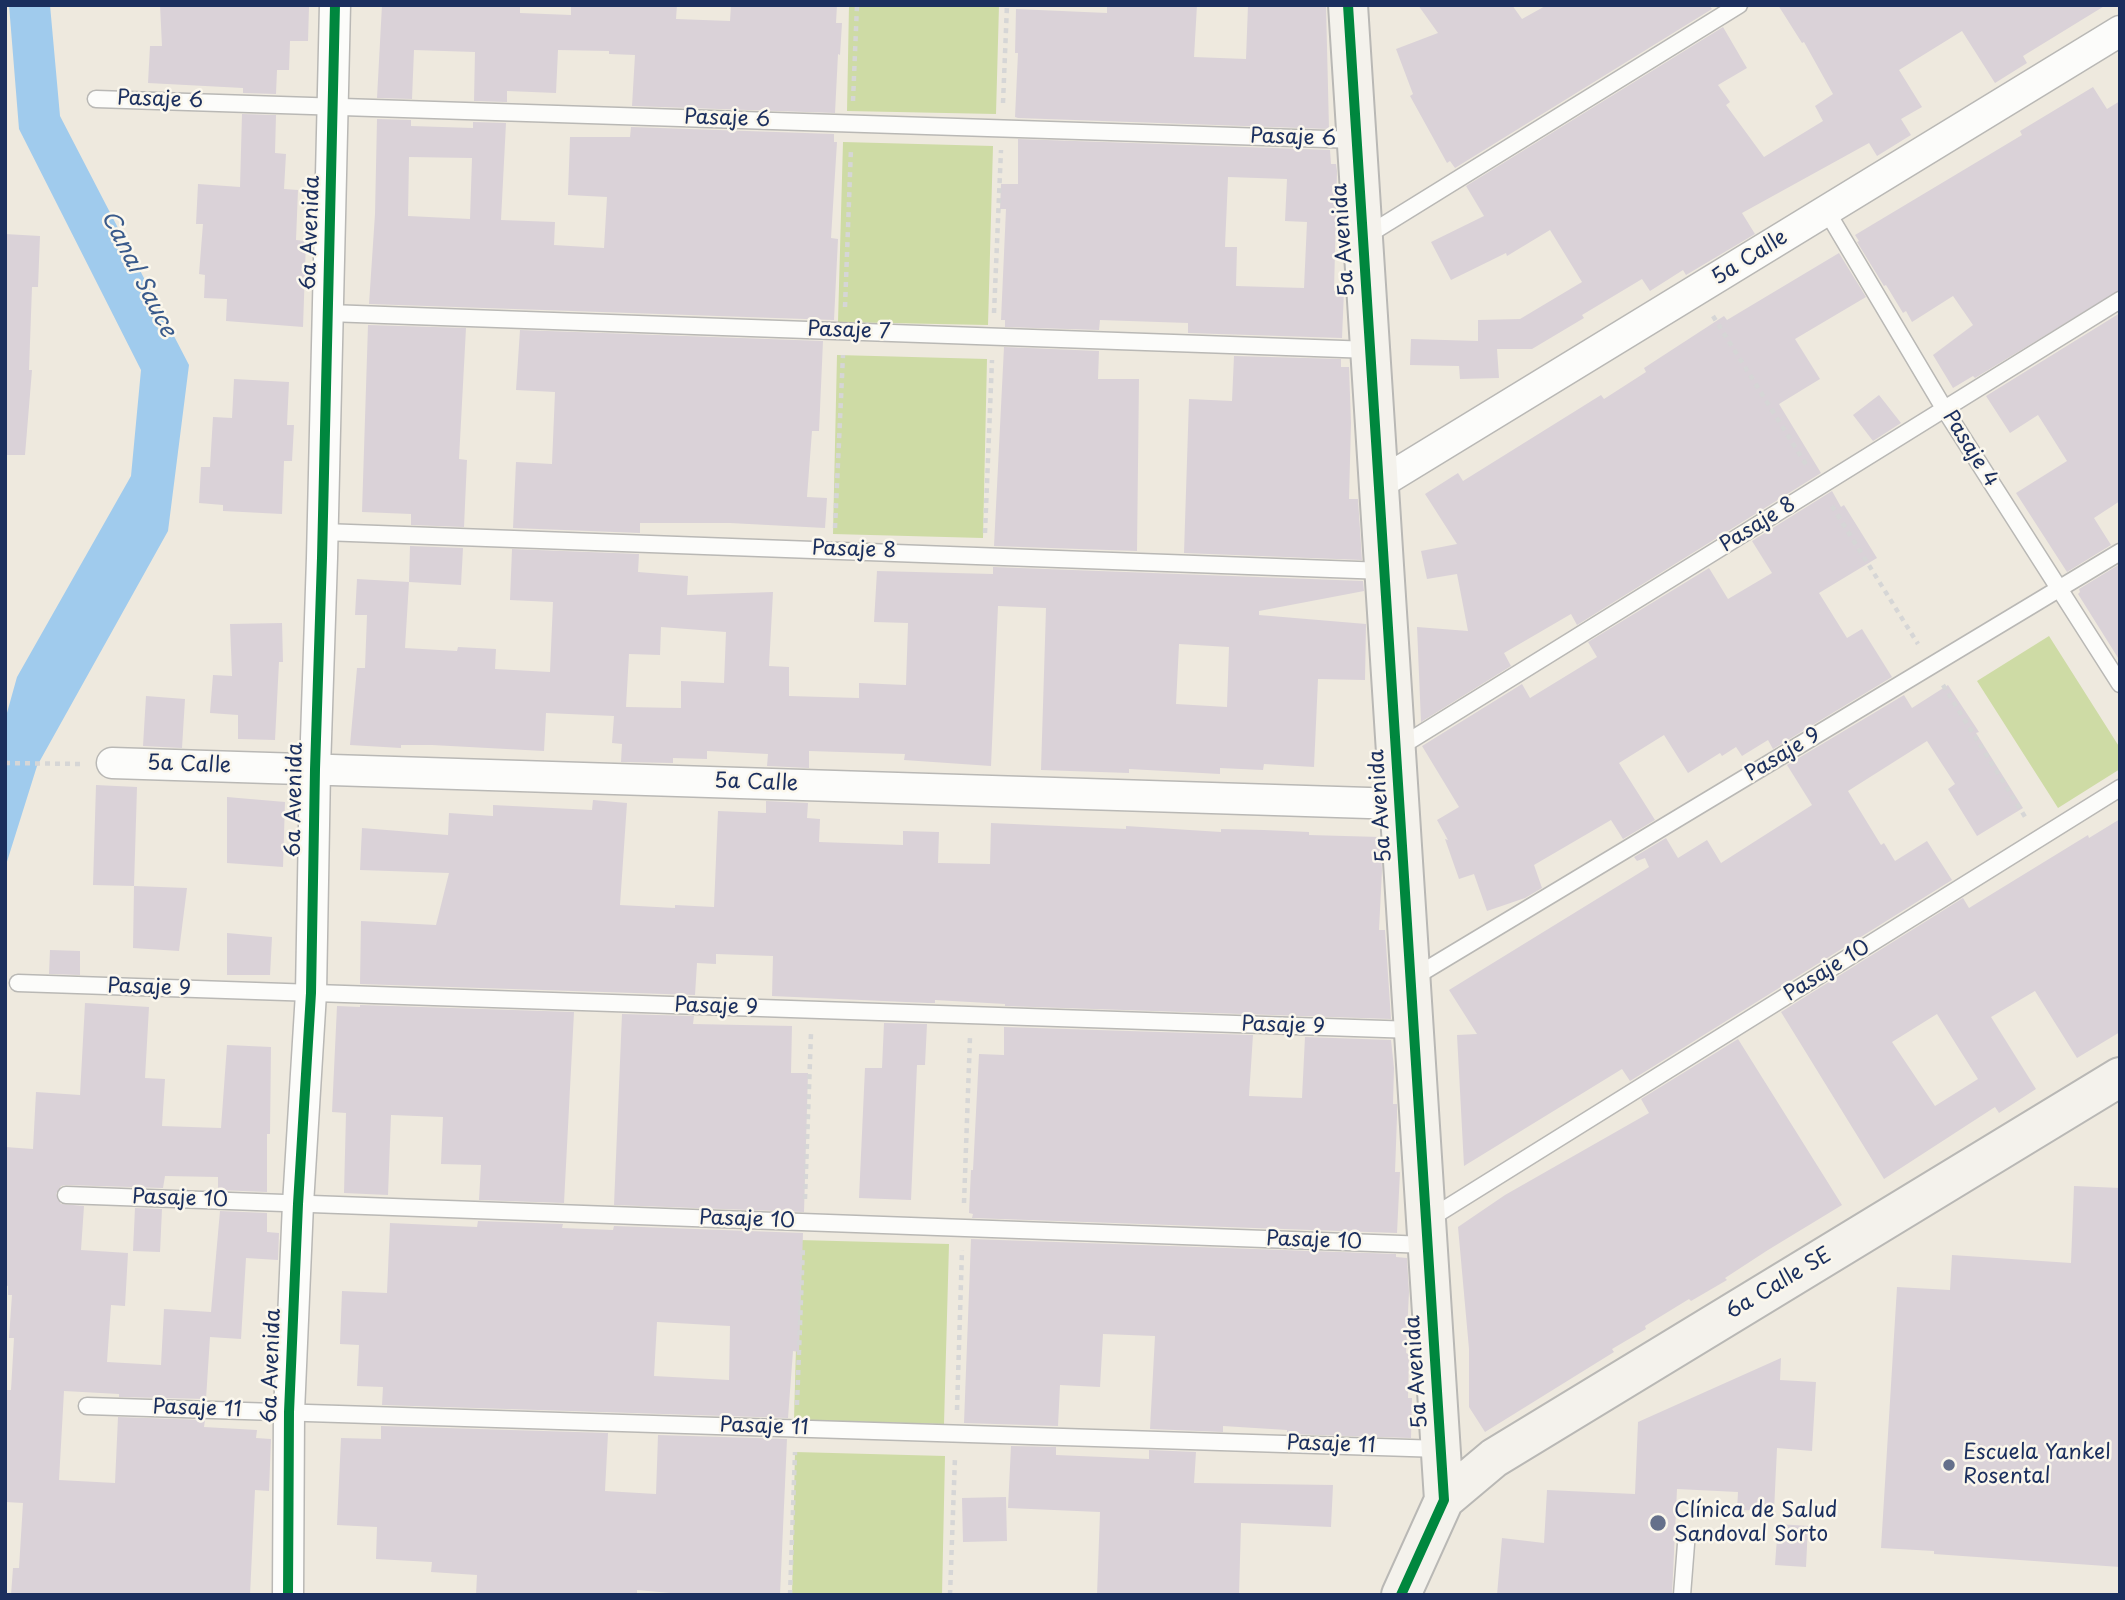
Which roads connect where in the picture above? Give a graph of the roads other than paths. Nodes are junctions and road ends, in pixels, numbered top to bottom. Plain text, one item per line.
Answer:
1 (335, 5) edge
2 (1349, 5) edge
3 (1739, 5) edge
4 (2120, 31) edge
5 (96, 99) dead end
6 (334, 105) junction
7 (1357, 140) junction
8 (1826, 210) junction
9 (1364, 237) junction
10 (2120, 300) edge
11 (328, 313) junction
12 (1371, 350) junction
13 (1945, 410) junction
14 (1379, 484) junction
15 (323, 532) junction
16 (2120, 552) edge
17 (1385, 570) junction
18 (2058, 589) junction
19 (2120, 684) edge
20 (1396, 749) junction
21 (112, 763) dead end
22 (315, 769) junction
23 (2120, 788) edge
24 (1400, 804) junction
25 (1411, 979) junction
26 (18, 983) dead end
27 (311, 993) junction
28 (1414, 1030) junction
29 (2120, 1077) edge
30 (66, 1195) dead end
31 (298, 1204) junction
32 (1427, 1232) junction
33 (87, 1406) dead end
34 (289, 1412) junction
35 (1441, 1449) junction
36 (1444, 1500) junction
37 (1686, 1544) dead end
38 (288, 1595) edge
39 (1401, 1595) edge
40 (1682, 1595) edge

1 - 6 street, 6a Avenida
2 - 7 street, 5a Avenida
3 - 9 lane
4 - 8 street, 5a Calle
5 - 6 lane, Pasaje 6
6 - 7 lane, Pasaje 6
6 - 11 street, 6a Avenida
7 - 9 street, 5a Avenida
8 - 13 lane, Pasaje 4
8 - 14 street, 5a Calle
9 - 12 street, 5a Avenida
10 - 13 lane, Pasaje 8
11 - 12 lane, Pasaje 7
11 - 15 street, 6a Avenida
12 - 14 street, 5a Avenida
13 - 18 lane, Pasaje 4
13 - 20 lane, Pasaje 8
14 - 17 street, 5a Avenida
15 - 17 lane, Pasaje 8
15 - 22 street, 6a Avenida
16 - 18 lane, Pasaje 9
17 - 20 street, 5a Avenida
18 - 19 lane, Pasaje 4
18 - 25 lane, Pasaje 9
20 - 24 street, 5a Avenida
21 - 22 street, 5a Calle
22 - 24 street, 5a Calle
22 - 27 street, 6a Avenida
23 - 32 lane, Pasaje 10
24 - 25 street, 5a Avenida
25 - 28 street, 5a Avenida
26 - 27 lane, Pasaje 9
27 - 28 lane, Pasaje 9
27 - 31 street, 6a Avenida
28 - 32 street, 5a Avenida
29 - 36 street, 6a Calle SE
30 - 31 lane, Pasaje 10
31 - 32 lane, Pasaje 10
31 - 34 street, 6a Avenida
32 - 35 street, 5a Avenida
33 - 34 lane, Pasaje 11
34 - 35 lane, Pasaje 11
34 - 38 street, 6a Avenida
35 - 36 street, 5a Avenida
36 - 39 street, 5a Avenida
37 - 40 lane

